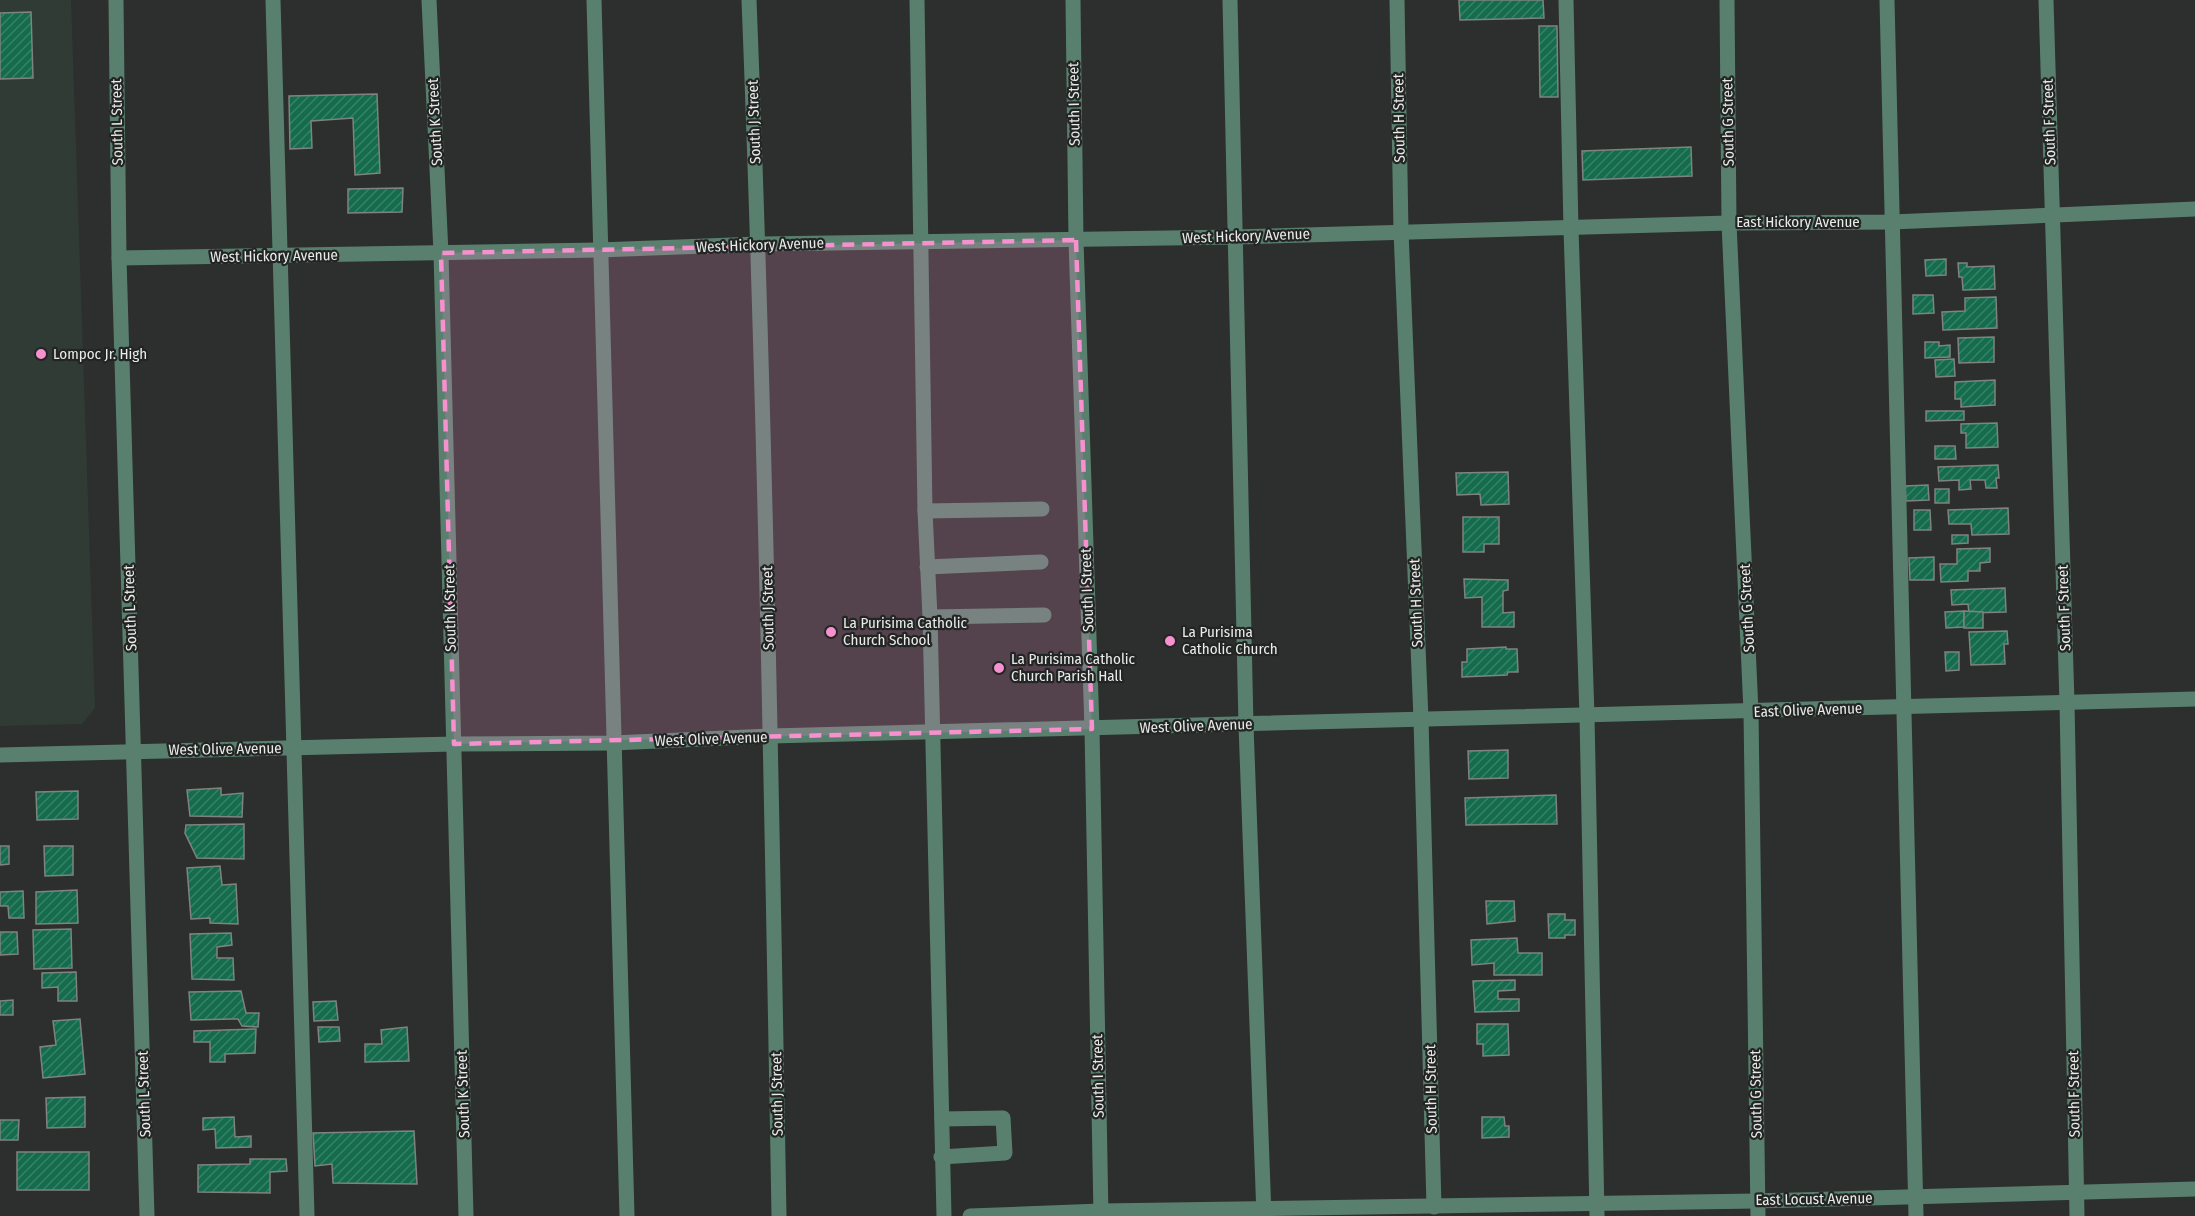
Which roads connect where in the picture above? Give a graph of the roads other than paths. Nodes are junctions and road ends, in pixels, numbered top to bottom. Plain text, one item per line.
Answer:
1 (116, 0) edge
2 (273, 0) edge
3 (429, 0) edge
4 (594, 0) edge
5 (749, 0) edge
6 (917, 0) edge
7 (1073, 0) edge
8 (1230, 0) edge
9 (1397, 0) edge
10 (1566, 0) edge
11 (1726, 0) edge
12 (1887, 0) edge
13 (2046, 0) edge
14 (2195, 209) edge
15 (2052, 214) junction
16 (1892, 222) junction
17 (1730, 223) junction
18 (1571, 228) junction
19 (1401, 231) junction
20 (1236, 237) junction
21 (1076, 240) junction
22 (921, 242) junction
23 (759, 244) junction
24 (599, 250) junction
25 (441, 253) junction
26 (280, 256) junction
27 (118, 258) junction
28 (1042, 509) dead end
29 (925, 511) junction
30 (1041, 562) dead end
31 (927, 567) junction
32 (1044, 615) dead end
33 (930, 617) junction
34 (2195, 699) edge
35 (2067, 703) junction
36 (1904, 707) junction
37 (1751, 712) junction
38 (1587, 716) junction
39 (1421, 719) junction
40 (1246, 725) junction
41 (1092, 729) junction
42 (932, 733) junction
43 (771, 736) junction
44 (613, 743) junction
45 (454, 744) junction
46 (293, 748) junction
47 (135, 752) junction
48 (0, 755) edge
49 (942, 1119) junction
50 (941, 1157) junction
51 (2195, 1189) edge
52 (2076, 1193) junction
53 (1916, 1197) junction
54 (1434, 1207) junction
55 (1757, 1208) edge
56 (1597, 1209) edge
57 (1101, 1213) edge
58 (1264, 1213) edge
59 (147, 1216) edge
60 (307, 1216) edge
61 (466, 1216) edge
62 (627, 1216) edge
63 (779, 1216) edge
64 (944, 1216) edge
65 (970, 1216) edge
66 (1916, 1216) edge
67 (2077, 1216) edge

1 - 27 street, South L Street
2 - 26 street
3 - 25 street, South K Street
4 - 24 street
5 - 23 street, South J Street
6 - 22 street
7 - 21 street, South I Street
8 - 20 street
9 - 19 street, South H Street
10 - 18 street
11 - 17 street, South G Street
12 - 16 street
13 - 15 street, South F Street
14 - 15 street, East Hickory Avenue
15 - 16 street, East Hickory Avenue
15 - 35 street, South F Street
16 - 17 street, East Hickory Avenue
16 - 36 street
17 - 18 street, East Hickory Avenue
17 - 37 street, South G Street
18 - 19 street, East Hickory Avenue
18 - 38 street
19 - 20 street, West Hickory Avenue
19 - 39 street, South H Street
20 - 21 street, West Hickory Avenue
20 - 40 street
21 - 22 street, West Hickory Avenue
21 - 41 street, South I Street
22 - 23 street, West Hickory Avenue
22 - 29 street
23 - 24 street, West Hickory Avenue
23 - 43 street, South J Street
24 - 25 street, West Hickory Avenue
24 - 44 street
25 - 26 street, West Hickory Avenue
25 - 45 street, South K Street
26 - 27 street, West Hickory Avenue
26 - 46 street
27 - 47 street, South L Street
28 - 29 street
29 - 31 street
30 - 31 street
31 - 33 street
32 - 33 street
33 - 42 street
34 - 35 street, East Olive Avenue
35 - 36 street, East Olive Avenue
35 - 52 street, South F Street
36 - 37 street, East Olive Avenue
36 - 53 street
37 - 38 street, East Olive Avenue
37 - 55 street, South G Street
38 - 39 street, East Olive Avenue
38 - 56 street
39 - 40 street, West Olive Avenue
39 - 54 street, South H Street
40 - 41 street, West Olive Avenue
40 - 58 street
41 - 42 street, West Olive Avenue
41 - 57 street, South I Street
42 - 43 street, West Olive Avenue
42 - 49 street
43 - 44 street, West Olive Avenue
43 - 63 street, South J Street
44 - 45 street, West Olive Avenue
44 - 62 street
45 - 46 street, West Olive Avenue
45 - 61 street, South K Street
46 - 47 street, West Olive Avenue
46 - 60 street
47 - 48 street, West Olive Avenue
47 - 59 street, South L Street
49 - 50 street
49 - 50 street
50 - 64 street
51 - 52 street, East Locust Avenue
52 - 53 street, East Locust Avenue
52 - 67 street, South F Street
53 - 55 street, East Locust Avenue
53 - 66 street
54 - 56 street, East Locust Avenue
54 - 58 street, East Locust Avenue
55 - 56 street, East Locust Avenue
57 - 58 street, East Locust Avenue
57 - 65 street, East Locust Avenue

